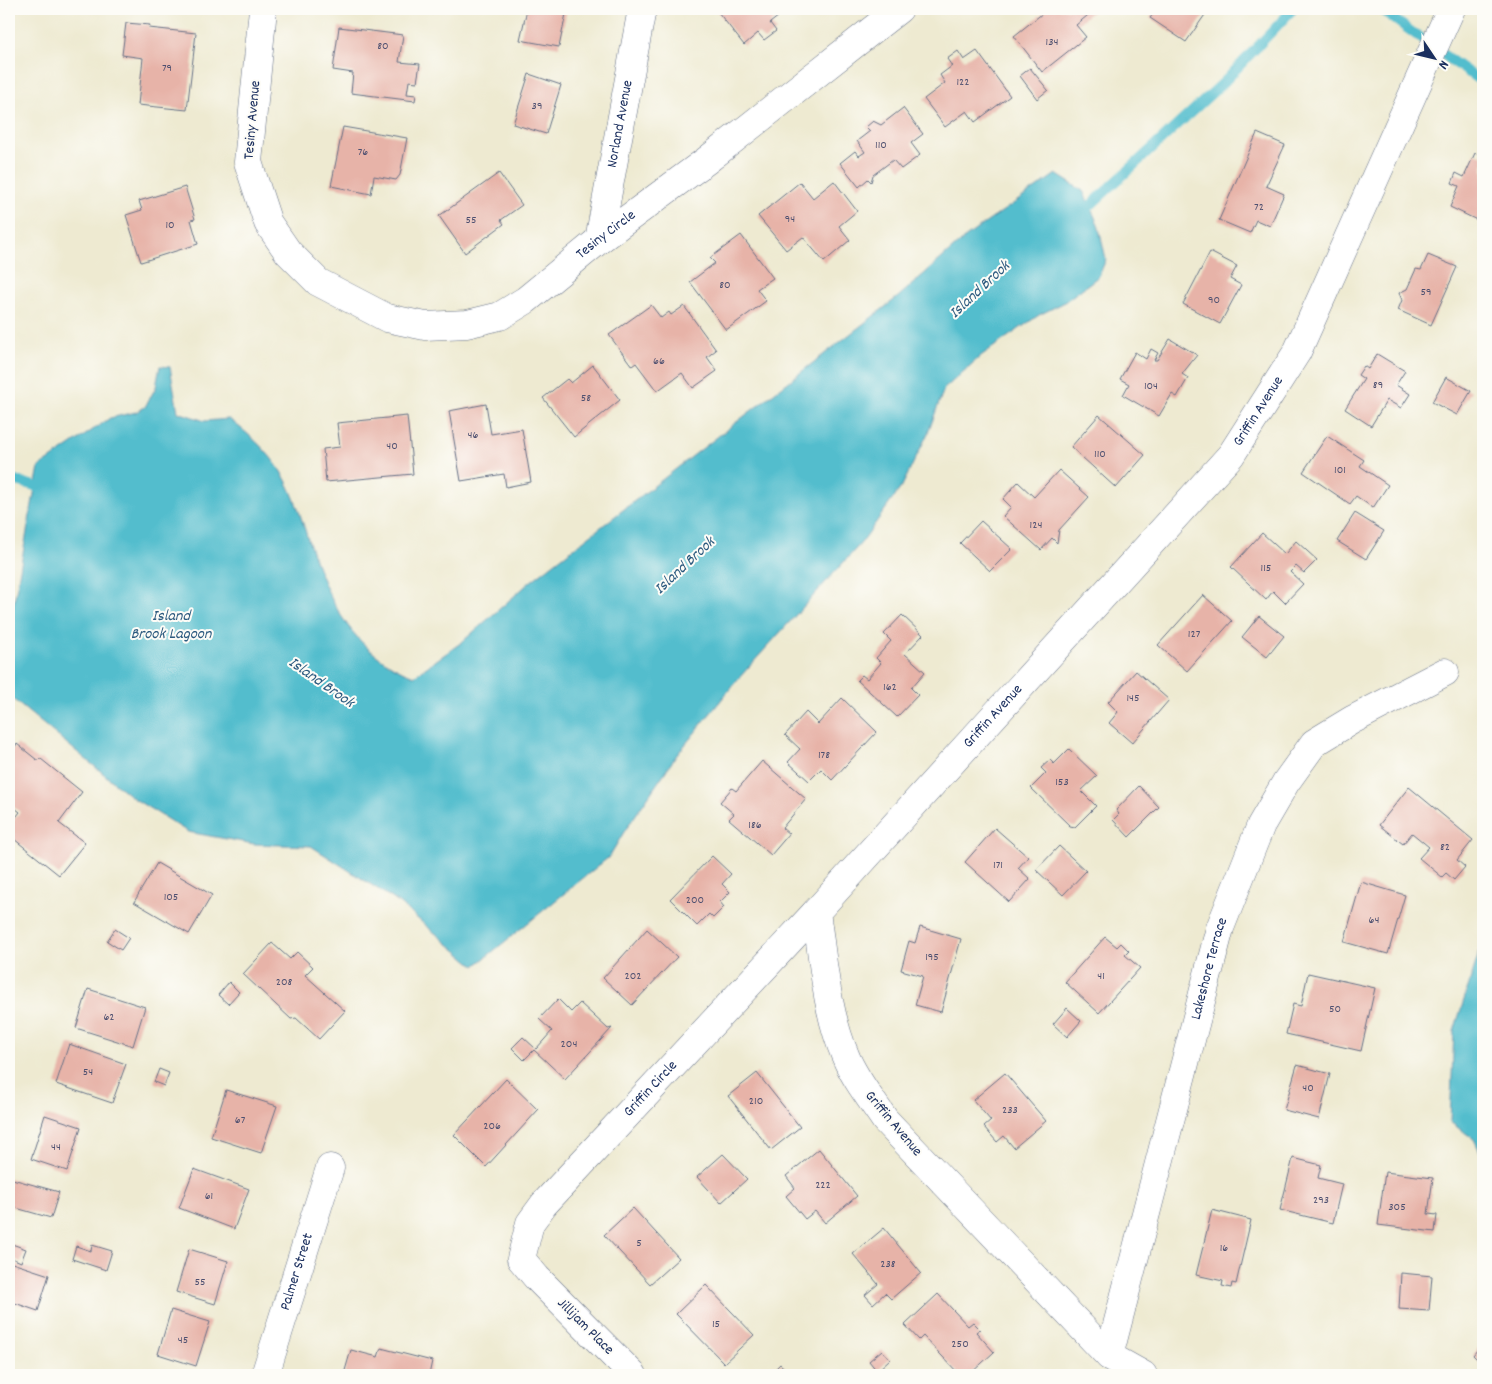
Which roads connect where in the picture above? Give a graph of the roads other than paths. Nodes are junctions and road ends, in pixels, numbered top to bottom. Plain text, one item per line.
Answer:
1 (264, 9) edge
2 (642, 9) edge
3 (899, 9) edge
4 (1450, 10) edge
5 (599, 240) junction
6 (288, 252) joint
7 (1445, 672) dead end
8 (816, 912) junction
9 (330, 1168) dead end
10 (537, 1278) joint
11 (1109, 1356) junction
12 (264, 1375) edge
13 (633, 1375) edge
14 (1143, 1375) edge

1 - 6 street, Tesiny Avenue
2 - 5 street, Norland Avenue
3 - 5 street, Tesiny Circle
4 - 8 street, Griffin Avenue
5 - 6 street, Tesiny Circle
7 - 11 street, Lakeshore Terrace
8 - 10 street, Griffin Circle
8 - 11 street, Griffin Avenue
9 - 12 street, Palmer Street
10 - 13 street, Jillijam Place
11 - 14 street, Griffin Avenue

